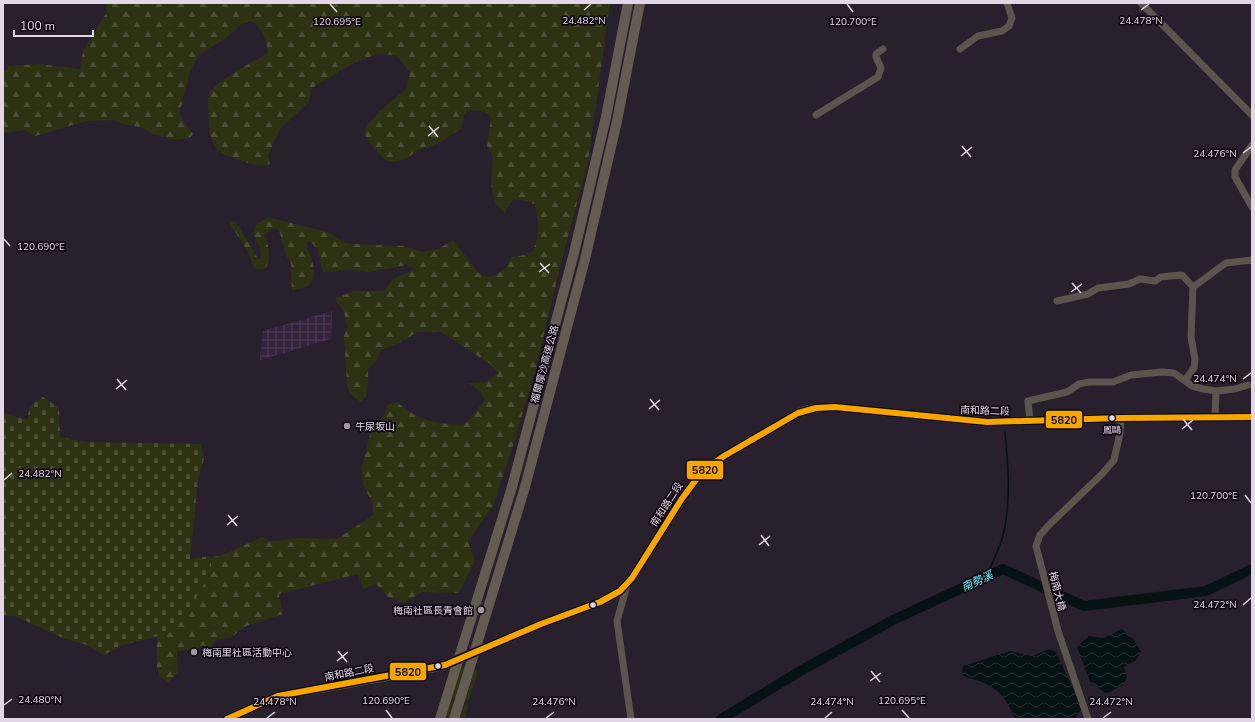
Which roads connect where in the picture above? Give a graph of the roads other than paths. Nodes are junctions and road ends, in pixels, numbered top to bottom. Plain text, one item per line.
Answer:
1 (628, 3) edge
2 (640, 3) edge
3 (1007, 3) edge
4 (1141, 3) edge
5 (883, 49) dead end
6 (960, 49) dead end
7 (816, 115) dead end
8 (1252, 115) edge
9 (1252, 146) edge
10 (1252, 207) edge
11 (1252, 260) edge
12 (1193, 287) junction
13 (1058, 301) dead end
14 (1185, 380) junction
15 (1248, 385) dead end
16 (1216, 391) junction
17 (1219, 417) junction
18 (1252, 417) edge
19 (1121, 418) junction
20 (1030, 422) junction
21 (627, 585) junction
22 (227, 719) edge
23 (440, 719) edge
24 (454, 719) edge
25 (631, 719) edge
26 (1088, 719) edge

1 - 23 highway, 福爾摩沙高速公路, bridge
2 - 24 highway, 福爾摩沙高速公路, bridge
3 - 6 street
4 - 8 street
5 - 7 street
9 - 10 street
11 - 12 street
12 - 13 street
12 - 14 street
14 - 16 street
14 - 20 street
15 - 16 street
16 - 17 street
17 - 18 main road, 南和路二段
17 - 19 main road, 南和路二段
19 - 20 main road, 南和路二段
19 - 26 street, 梅南大橋
20 - 21 main road, 南和路二段
21 - 22 main road, 南和路二段
21 - 25 street

